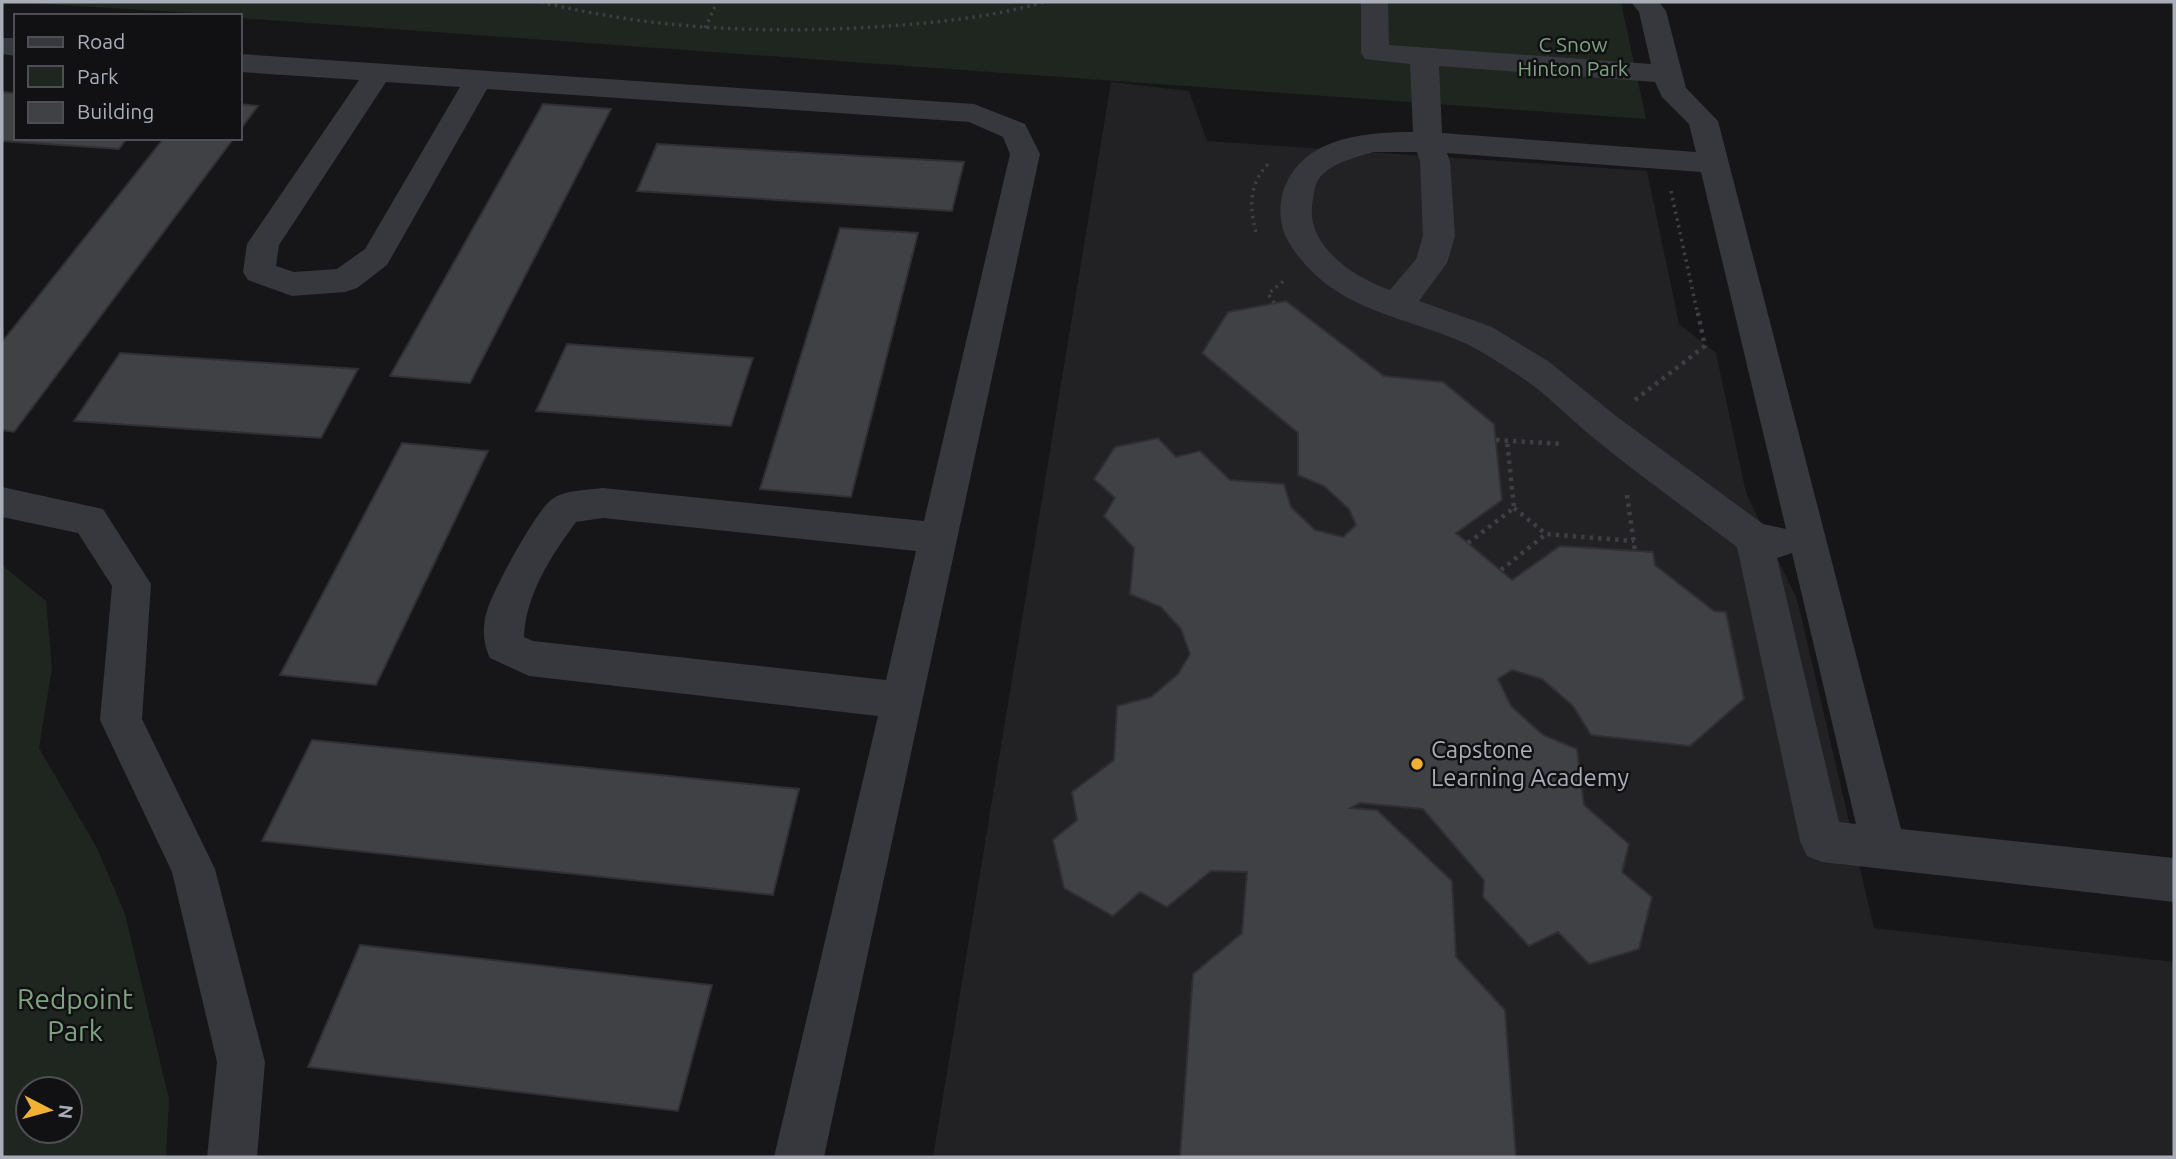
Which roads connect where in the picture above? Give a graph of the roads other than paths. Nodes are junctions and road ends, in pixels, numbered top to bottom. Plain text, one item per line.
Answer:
1 (1374, 2) edge
2 (1651, 5) edge
3 (1424, 57) junction
4 (242, 63) edge
5 (378, 73) junction
6 (1668, 74) junction
7 (478, 80) junction
8 (1428, 142) junction
9 (1714, 163) junction
10 (1397, 305) junction
11 (2, 502) edge
12 (938, 538) junction
13 (1754, 540) junction
14 (1809, 545) junction
15 (903, 700) junction
16 (1884, 848) junction
17 (2174, 880) edge
18 (232, 1157) edge
19 (799, 1157) edge

1 - 3 street
2 - 6 street
3 - 6 street
3 - 8 street
4 - 5 street
5 - 7 street
5 - 7 street
6 - 9 street
7 - 12 street
8 - 9 street
8 - 10 street
8 - 10 street
9 - 14 street
10 - 13 street
11 - 18 street
12 - 15 street
12 - 15 street
13 - 14 street
13 - 16 street
14 - 16 street
15 - 19 street
16 - 17 street

